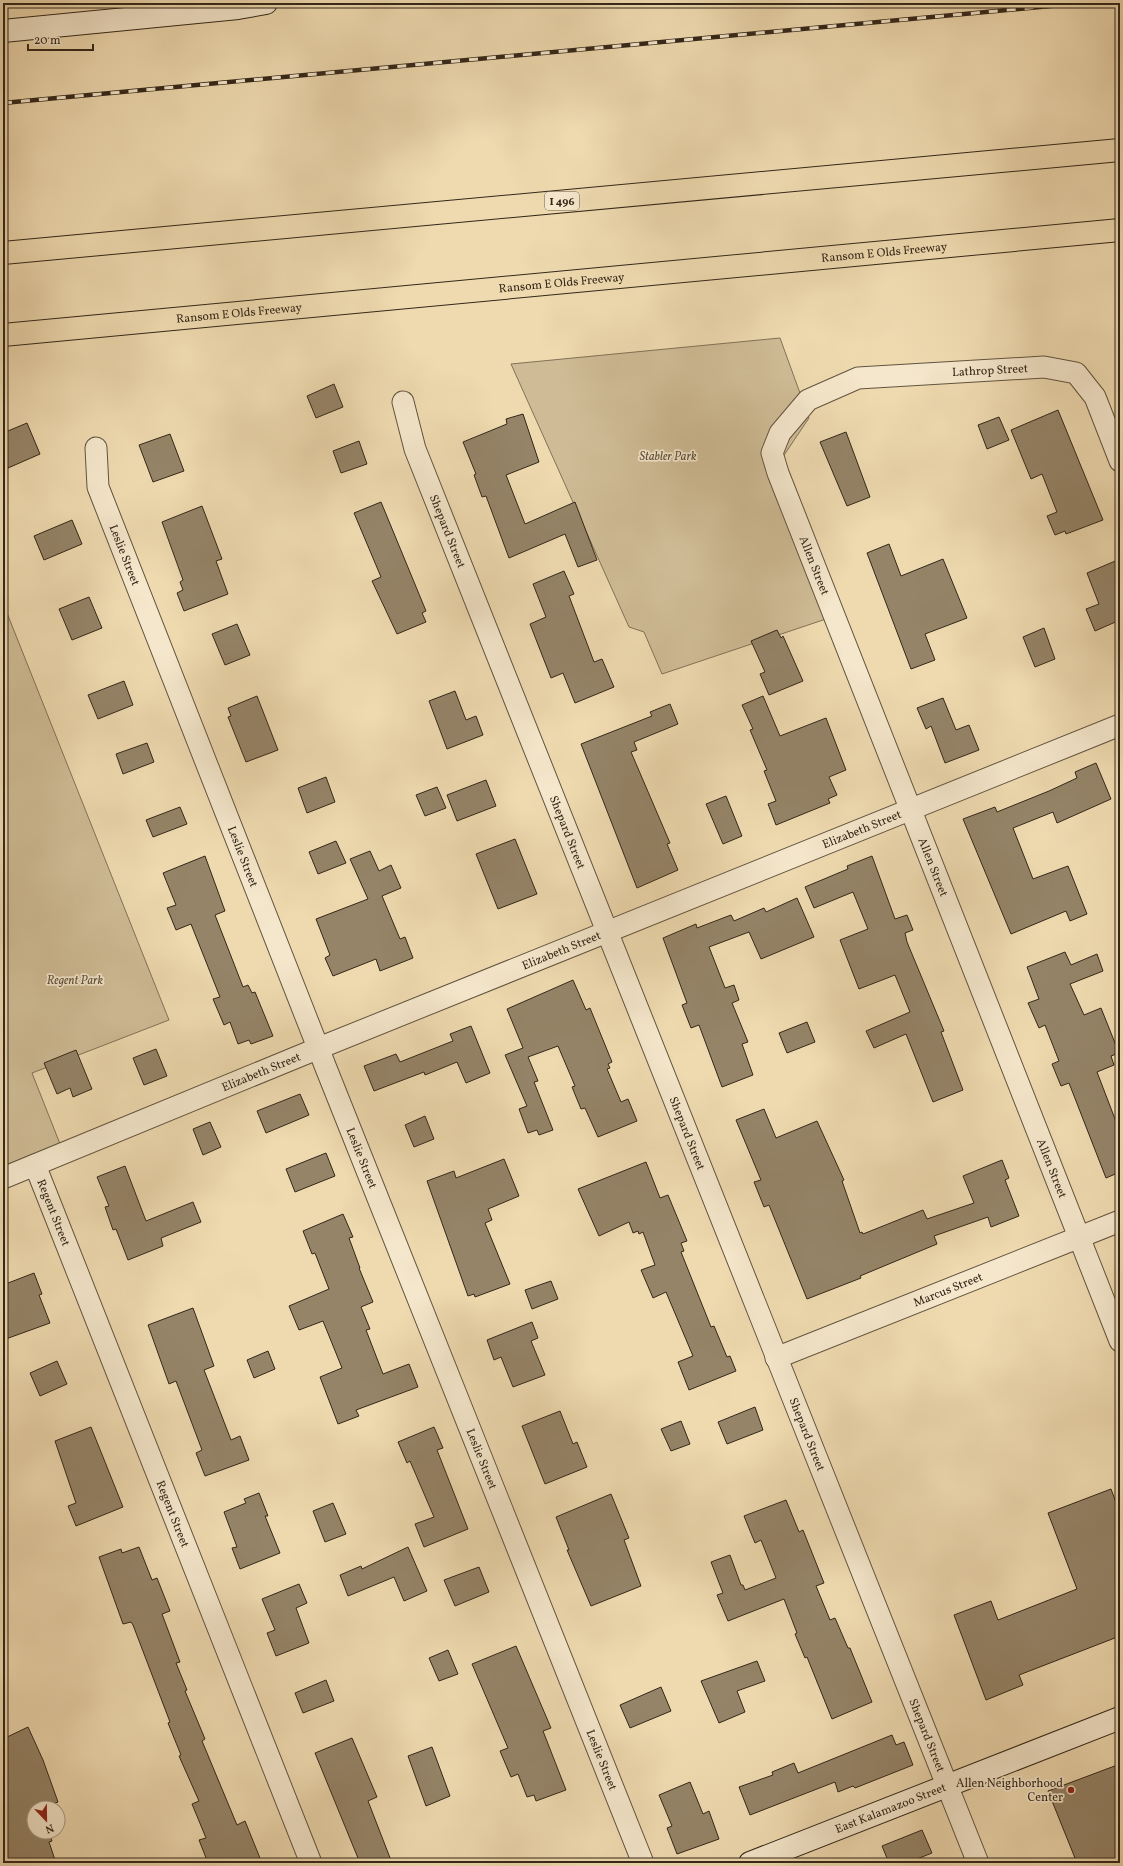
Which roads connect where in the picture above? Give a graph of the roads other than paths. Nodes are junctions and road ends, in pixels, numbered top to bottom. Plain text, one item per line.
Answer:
1 (266, 3) edge
2 (238, 6) edge
3 (3, 31) edge
4 (1120, 150) edge
5 (1120, 230) edge
6 (1120, 233) edge
7 (1065, 236) junction
8 (3, 253) edge
9 (3, 335) edge
10 (808, 400) joint
11 (403, 402) dead end
12 (96, 448) dead end
13 (1120, 461) edge
14 (1120, 725) edge
15 (910, 810) junction
16 (608, 932) junction
17 (319, 1048) junction
18 (34, 1165) junction
19 (3, 1178) edge
20 (1120, 1221) edge
21 (1079, 1237) junction
22 (1120, 1341) edge
23 (776, 1358) junction
24 (1120, 1718) edge
25 (947, 1785) junction
26 (311, 1863) edge
27 (643, 1863) edge
28 (750, 1863) edge
29 (978, 1863) edge

1 - 2 street
2 - 3 street
4 - 8 highway, I 496
5 - 7 highway, Ransom E Olds Freeway
6 - 7 highway
7 - 9 highway, Ransom E Olds Freeway
10 - 13 street, Lathrop Street
10 - 15 street, Allen Street
11 - 16 street, Shepard Street
12 - 17 street, Leslie Street
14 - 15 street, Elizabeth Street
15 - 16 street, Elizabeth Street
15 - 21 street, Allen Street
16 - 17 street, Elizabeth Street
16 - 23 street, Shepard Street
17 - 18 street, Elizabeth Street
17 - 27 street, Leslie Street
18 - 19 street, Elizabeth Street
18 - 26 street, Regent Street
20 - 21 street, Marcus Street
21 - 22 street, Allen Street
21 - 23 street, Marcus Street
23 - 25 street, Shepard Street
24 - 25 street, East Kalamazoo Street
25 - 28 street, East Kalamazoo Street
25 - 29 street, Shepard Street

